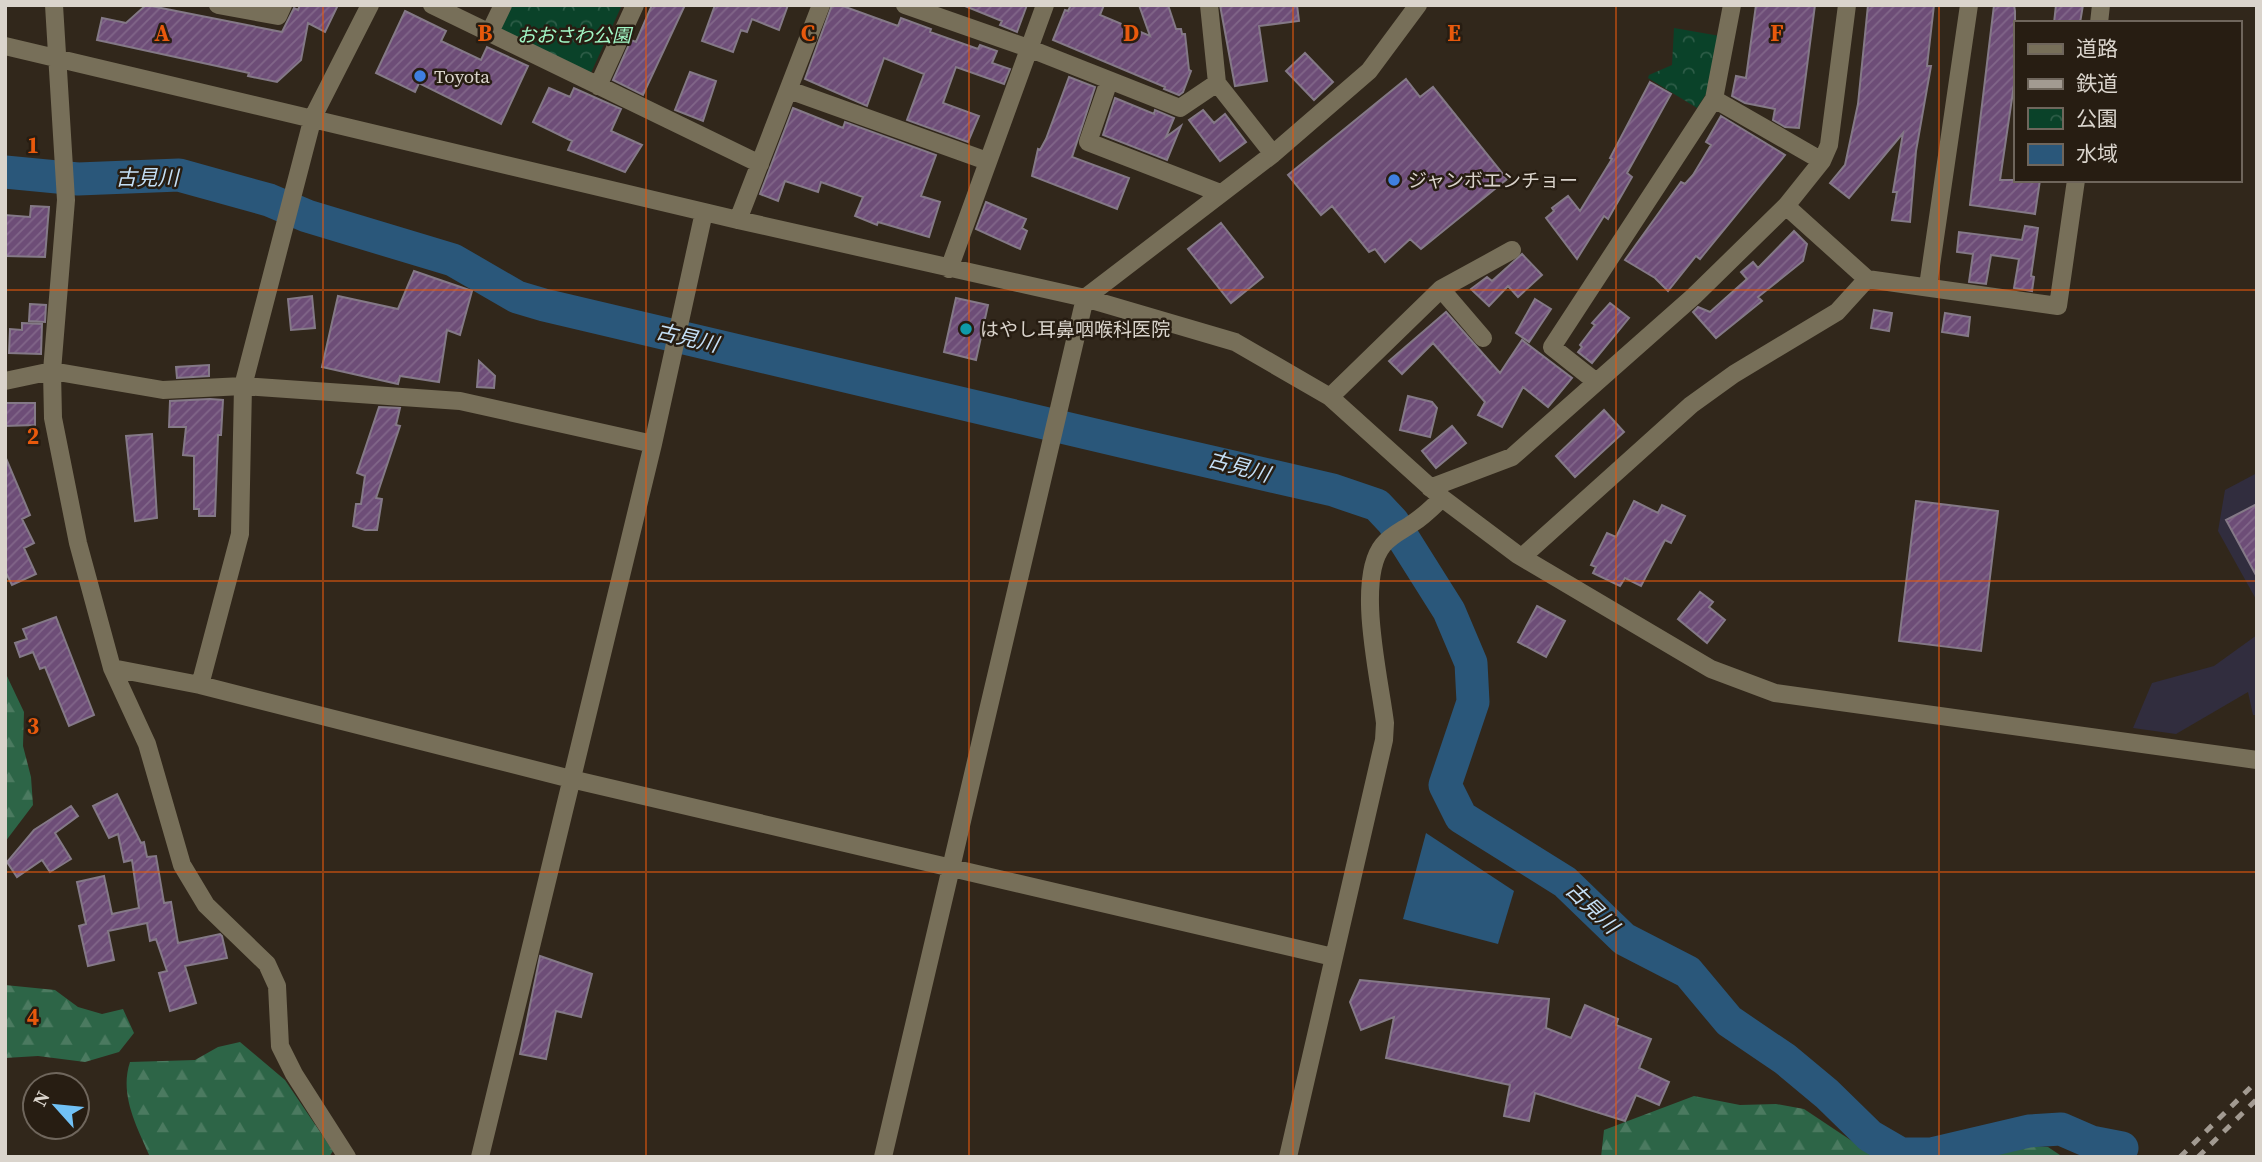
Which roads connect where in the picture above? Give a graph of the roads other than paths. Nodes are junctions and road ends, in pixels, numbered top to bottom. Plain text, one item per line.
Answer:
1 (54, 5) edge
2 (218, 5) edge
3 (283, 5) edge
4 (370, 5) edge
5 (432, 5) edge
6 (503, 5) edge
7 (635, 5) edge
8 (821, 5) edge
9 (905, 5) edge
10 (1045, 5) edge
11 (1209, 5) edge
12 (1418, 5) edge
13 (1732, 5) edge
14 (1847, 5) edge
15 (1969, 5) edge
16 (489, 34) junction
17 (5, 46) edge
18 (1028, 48) junction
19 (59, 58) junction
20 (1109, 81) junction
21 (1217, 83) junction
22 (598, 86) junction
23 (789, 90) junction
24 (1714, 99) junction
25 (313, 117) junction
26 (1273, 154) junction
27 (987, 161) junction
28 (1822, 161) junction
29 (760, 164) junction
30 (2076, 182) edge
31 (1220, 193) junction
32 (1786, 206) junction
33 (704, 212) junction
34 (738, 220) junction
35 (1512, 250) dead end
36 (949, 269) junction
37 (1867, 279) junction
38 (1928, 286) junction
39 (1441, 289) junction
40 (1084, 298) junction
41 (1483, 338) dead end
42 (52, 371) junction
43 (5, 381) edge
44 (1595, 381) junction
45 (243, 387) junction
46 (1330, 397) junction
47 (653, 444) junction
48 (1436, 493) junction
49 (1522, 557) junction
50 (113, 668) junction
51 (200, 685) junction
52 (2257, 760) edge
53 (571, 779) junction
54 (950, 869) junction
55 (1333, 957) junction
56 (347, 1157) edge
57 (480, 1157) edge
58 (883, 1157) edge
59 (1288, 1157) edge

1 - 19 street
2 - 3 street
4 - 25 street
5 - 16 street
6 - 16 street
7 - 22 street
8 - 23 street
9 - 18 street
10 - 18 street
11 - 21 street
12 - 26 street
13 - 24 street
14 - 28 street
15 - 38 street
16 - 22 street
17 - 19 street
18 - 20 street
18 - 27 street
19 - 25 street
19 - 42 street
20 - 21 street
20 - 31 street
21 - 26 street
22 - 29 street
23 - 27 street
23 - 29 street
24 - 28 street
24 - 44 street
25 - 33 street
25 - 45 street
26 - 31 street
27 - 36 street
28 - 32 street
29 - 34 street
30 - 38 street
31 - 40 street
32 - 37 street
32 - 44 street
33 - 34 street
33 - 47 street
34 - 36 street
35 - 39 street
36 - 40 street
37 - 38 street
37 - 49 street
39 - 41 street
39 - 46 street
40 - 46 street
40 - 54 street
42 - 43 street
42 - 45 street
42 - 50 street
44 - 48 street
45 - 47 street
45 - 51 street
46 - 48 street
47 - 53 street
48 - 49 street
48 - 55 street
49 - 52 street
50 - 51 street
50 - 56 street
51 - 53 street
53 - 54 street
53 - 57 street
54 - 55 street
54 - 58 street
55 - 59 street

